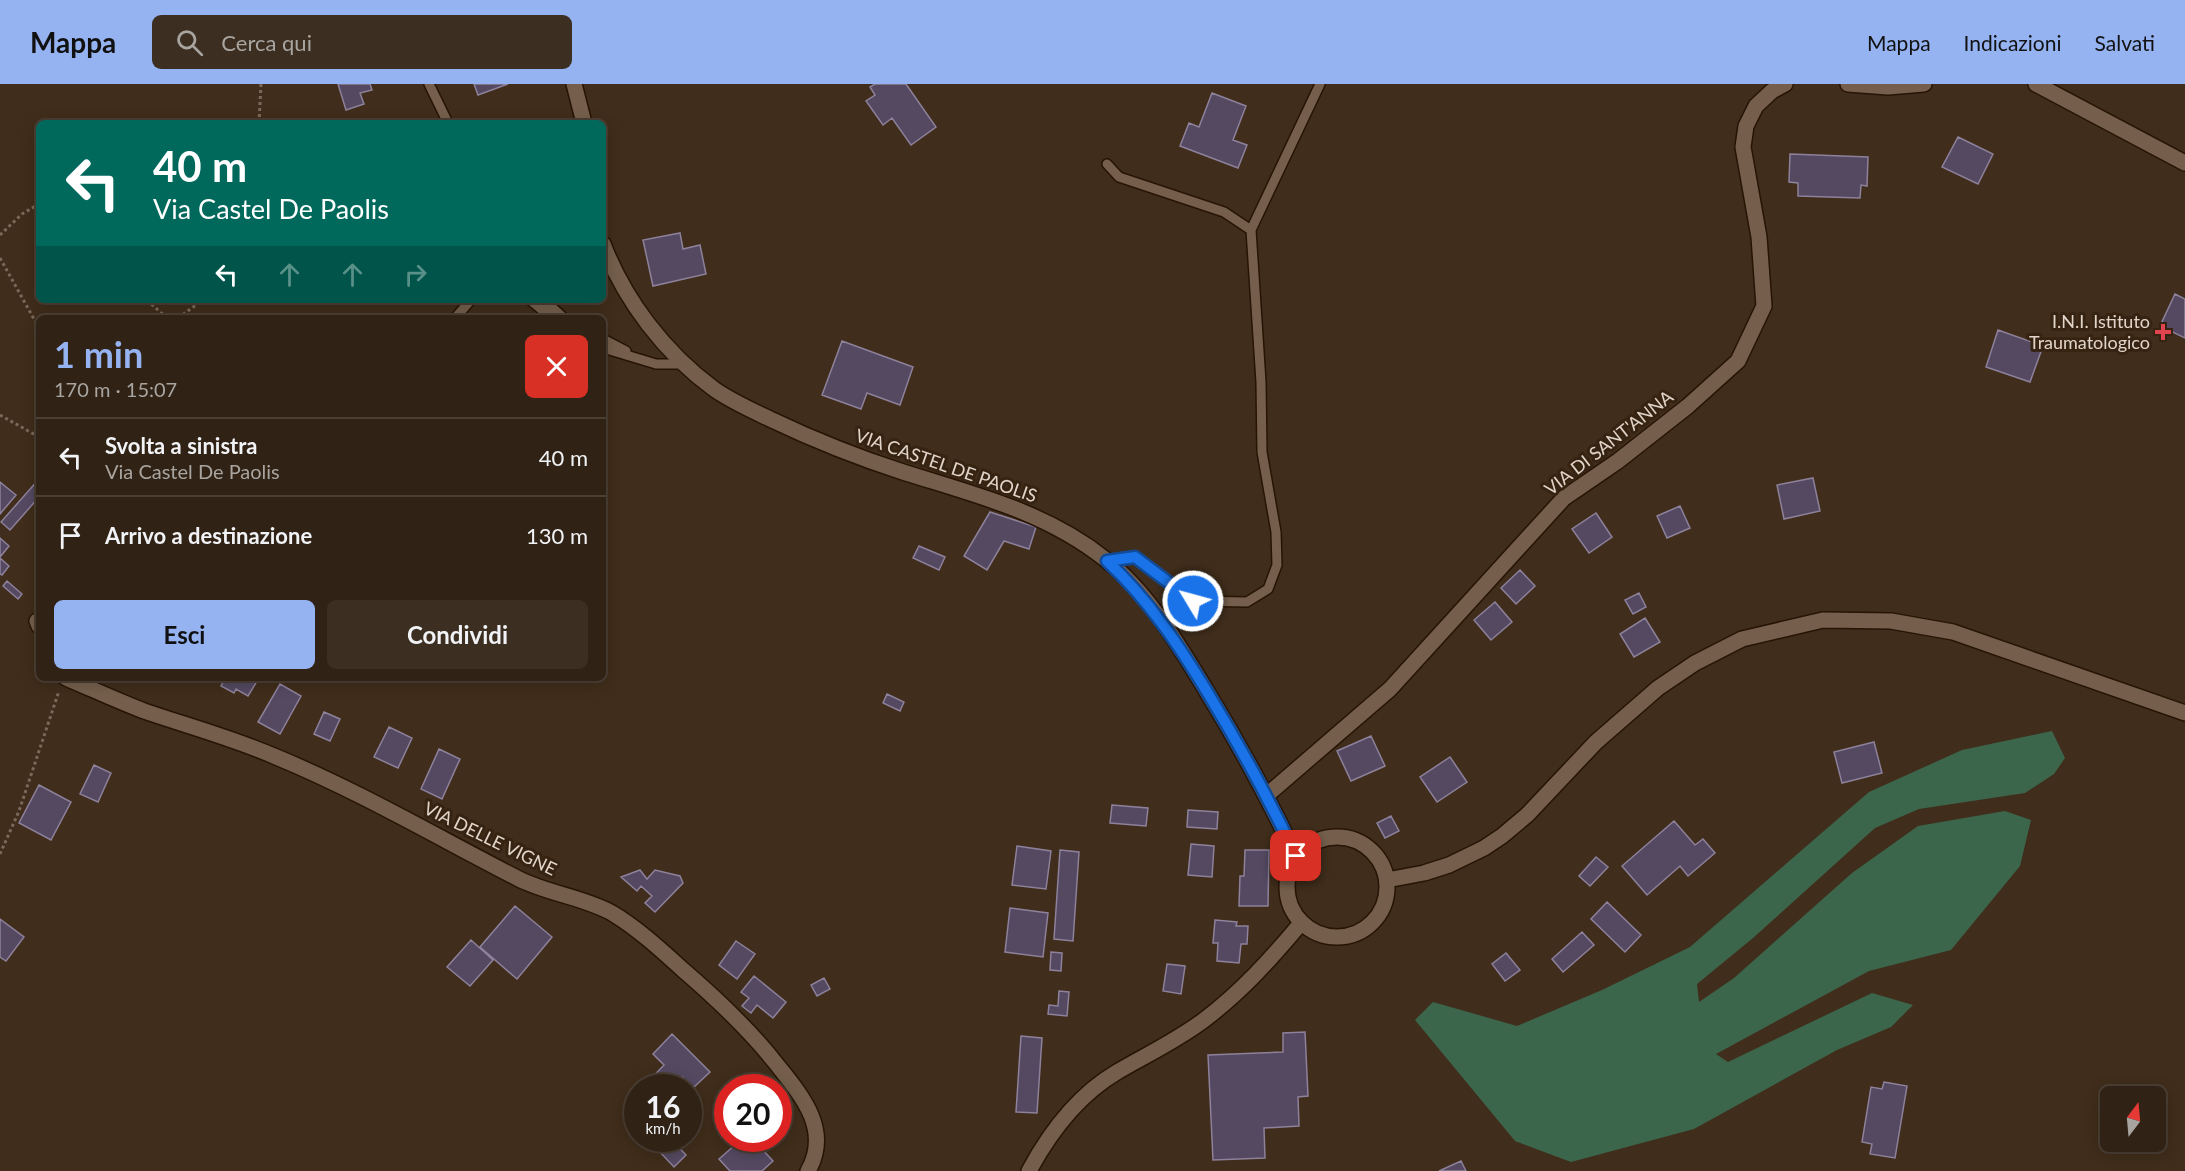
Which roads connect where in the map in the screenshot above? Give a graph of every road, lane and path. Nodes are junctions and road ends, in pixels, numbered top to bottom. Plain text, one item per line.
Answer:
1 (261, 84) edge
2 (429, 84) edge
3 (574, 84) edge
4 (1320, 84) edge
5 (1785, 84) edge
6 (1848, 84) edge
7 (1924, 84) edge
8 (2036, 84) edge
9 (259, 120) edge
10 (447, 120) edge
11 (583, 120) edge
12 (2185, 163) edge
13 (1107, 164) dead end
14 (36, 206) edge
15 (1251, 230) junction
16 (0, 235) edge
17 (606, 252) edge
18 (0, 258) edge
19 (150, 303) edge
20 (199, 303) edge
21 (468, 303) edge
22 (534, 303) edge
23 (547, 303) edge
24 (164, 315) edge
25 (182, 315) edge
26 (458, 315) edge
27 (548, 315) edge
28 (561, 315) edge
29 (36, 323) edge
30 (606, 341) edge
31 (606, 349) edge
32 (644, 361) junction
33 (684, 364) junction
34 (0, 416) edge
35 (36, 435) edge
36 (1107, 561) junction
37 (63, 684) edge
38 (2185, 713) edge
39 (1267, 795) junction
40 (0, 854) edge
41 (1296, 856) junction
42 (1387, 880) junction
43 (1301, 923) junction
44 (808, 1171) edge
45 (1029, 1171) edge

1 - 9 path
2 - 10 lane
3 - 11 street
4 - 15 lane
5 - 39 street, VIA DI SANT'ANNA
6 - 7 street
8 - 12 street
13 - 15 lane
14 - 16 path
15 - 36 lane
17 - 33 street, VIA CASTEL DE PAOLIS
18 - 29 path
19 - 24 path
20 - 25 path
21 - 26 lane
22 - 27 lane
23 - 28 lane
30 - 32 lane
31 - 32 lane
32 - 33 lane
33 - 36 street, VIA CASTEL DE PAOLIS
34 - 35 path
36 - 39 street, VIA CASTEL DE PAOLIS
37 - 40 path
37 - 44 street, VIA DELLE VIGNE
38 - 42 street
39 - 41 street, VIA CASTEL DE PAOLIS
41 - 42 street
41 - 43 street
42 - 43 street
43 - 45 street

